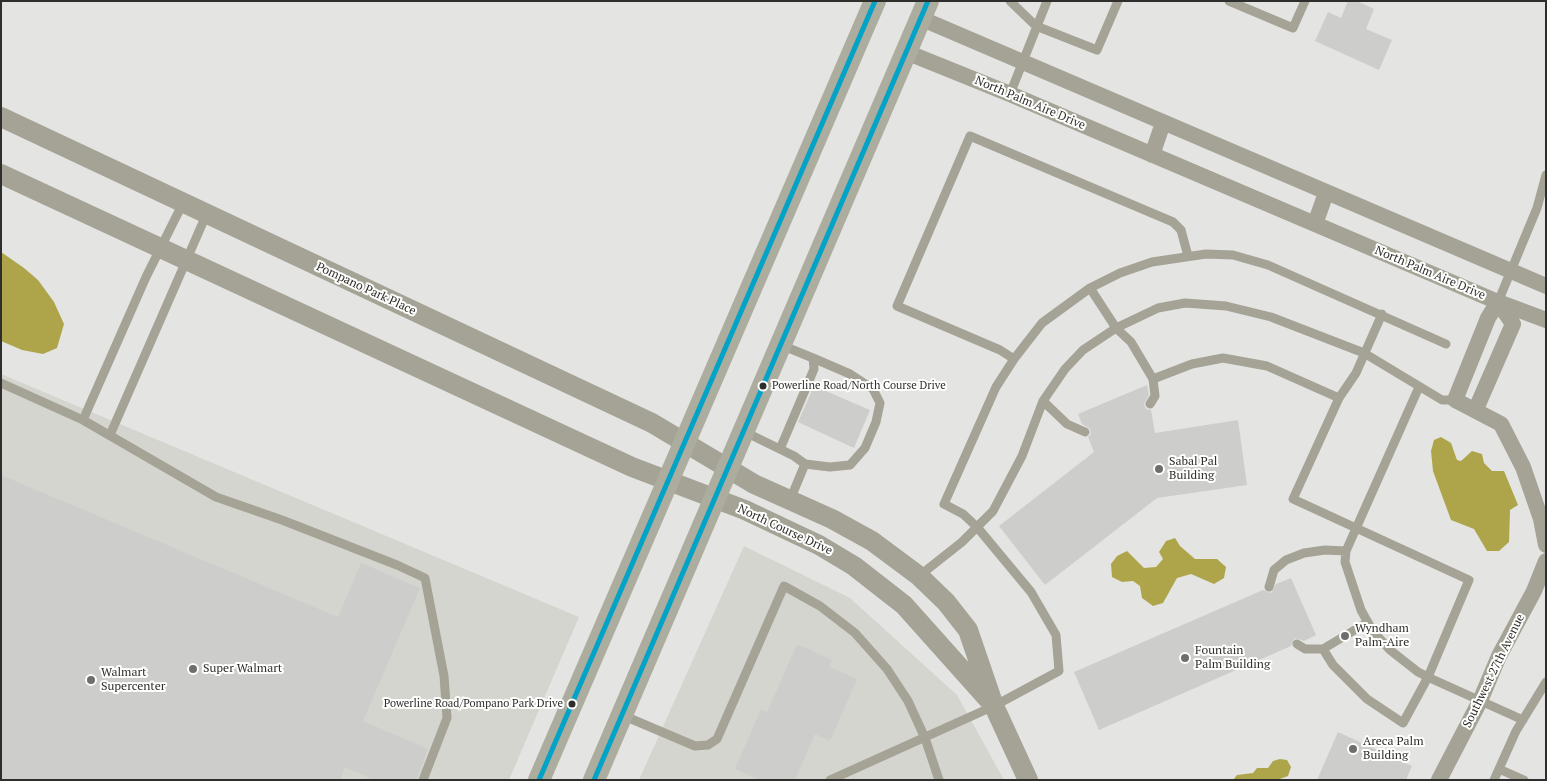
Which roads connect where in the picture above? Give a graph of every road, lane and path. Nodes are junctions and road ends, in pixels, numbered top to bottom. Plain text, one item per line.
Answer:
1 (875, 1) edge
2 (1010, 1) edge
3 (1047, 1) edge
4 (1118, 1) edge
5 (1229, 1) edge
6 (1305, 1) edge
7 (924, 10) edge
8 (1036, 26) junction
9 (906, 52) junction
10 (1022, 62) junction
11 (1010, 94) junction
12 (1, 117) edge
13 (1163, 123) junction
14 (1152, 155) junction
15 (1, 174) edge
16 (1546, 175) edge
17 (1326, 193) junction
18 (184, 203) junction
19 (207, 213) junction
20 (1315, 224) junction
21 (162, 249) junction
22 (1188, 256) junction
23 (188, 261) junction
24 (1511, 272) junction
25 (1546, 286) edge
26 (1090, 288) junction
27 (1498, 302) junction
28 (1382, 314) junction
29 (1546, 320) edge
30 (1116, 328) junction
31 (1446, 344) dead end
32 (781, 345) junction
33 (1364, 353) junction
34 (812, 358) junction
35 (1014, 359) junction
36 (1153, 379) junction
37 (1, 382) edge
38 (1419, 387) junction
39 (1339, 398) junction
40 (1455, 400) junction
41 (1043, 401) junction
42 (1150, 404) dead end
43 (1476, 409) junction
44 (84, 420) junction
45 (743, 431) junction
46 (1085, 432) dead end
47 (110, 435) junction
48 (685, 442) junction
49 (780, 449) junction
50 (805, 464) junction
51 (728, 467) junction
52 (668, 481) junction
53 (714, 498) junction
54 (790, 500) junction
55 (977, 527) junction
56 (1356, 528) junction
57 (1545, 539) edge
58 (1346, 551) junction
59 (1546, 561) edge
60 (919, 576) junction
61 (1269, 587) dead end
62 (1368, 622) junction
63 (1297, 644) dead end
64 (1323, 649) junction
65 (1428, 677) junction
66 (1546, 682) edge
67 (1480, 701) junction
68 (994, 706) junction
69 (622, 715) junction
70 (1522, 720) junction
71 (925, 738) junction
72 (1499, 769) junction
73 (423, 780) edge
74 (539, 780) edge
75 (594, 780) edge
76 (830, 780) edge
77 (939, 780) edge
78 (1028, 780) edge
79 (1439, 780) edge
80 (1494, 780) edge
81 (1524, 780) edge

1 - 48 main road
2 - 8 lane
3 - 8 lane
4 - 8 lane
5 - 6 lane
7 - 9 main road
7 - 10 street
8 - 10 lane
9 - 11 street, North Palm Aire Drive
9 - 32 main road
10 - 11 lane
10 - 13 street
11 - 14 street, North Palm Aire Drive
12 - 18 street, Pompano Park Place
13 - 14 street
13 - 17 street
14 - 20 street, North Palm Aire Drive
15 - 21 street
16 - 24 lane
17 - 20 street
17 - 24 street
18 - 19 street, Pompano Park Place
18 - 21 lane
19 - 23 lane
19 - 48 street, Pompano Park Place
20 - 27 street, North Palm Aire Drive
21 - 23 street
21 - 44 lane
22 - 26 lane
22 - 28 lane
22 - 35 lane
23 - 47 lane
23 - 52 street
24 - 25 street
24 - 27 lane
26 - 30 lane
26 - 35 lane
27 - 29 street, North Palm Aire Drive
27 - 40 street
27 - 43 street
28 - 31 lane
28 - 33 lane
30 - 33 lane
30 - 36 lane
30 - 41 lane
32 - 34 lane
32 - 45 main road
33 - 38 lane
33 - 39 lane
34 - 49 lane
34 - 50 lane
35 - 55 lane
36 - 39 lane
36 - 42 lane
37 - 44 lane
38 - 40 lane
38 - 56 lane
39 - 56 lane
40 - 43 street
41 - 46 lane
41 - 55 lane
43 - 57 street
44 - 47 lane
45 - 49 lane
45 - 51 main road
47 - 73 lane
48 - 51 street, Pompano Park Place
48 - 52 main road
49 - 50 lane
50 - 54 lane
51 - 53 main road
51 - 54 street, North Course Drive
52 - 53 street, North Course Drive
52 - 74 main road
53 - 68 street, North Course Drive
53 - 69 main road
54 - 60 street, North Course Drive
55 - 60 lane
55 - 68 lane
56 - 58 lane
56 - 65 lane
58 - 61 lane
58 - 62 lane
59 - 67 street, Southwest 27th Avenue
60 - 68 street, North Course Drive
62 - 64 lane
62 - 65 lane
63 - 64 lane
64 - 65 lane
65 - 67 lane
66 - 70 lane
67 - 70 lane
67 - 79 street, Southwest 27th Avenue
68 - 71 lane
68 - 78 street, North Course Drive
69 - 71 lane
69 - 75 main road
70 - 72 lane
71 - 76 lane
71 - 77 lane
72 - 80 lane
72 - 81 lane

